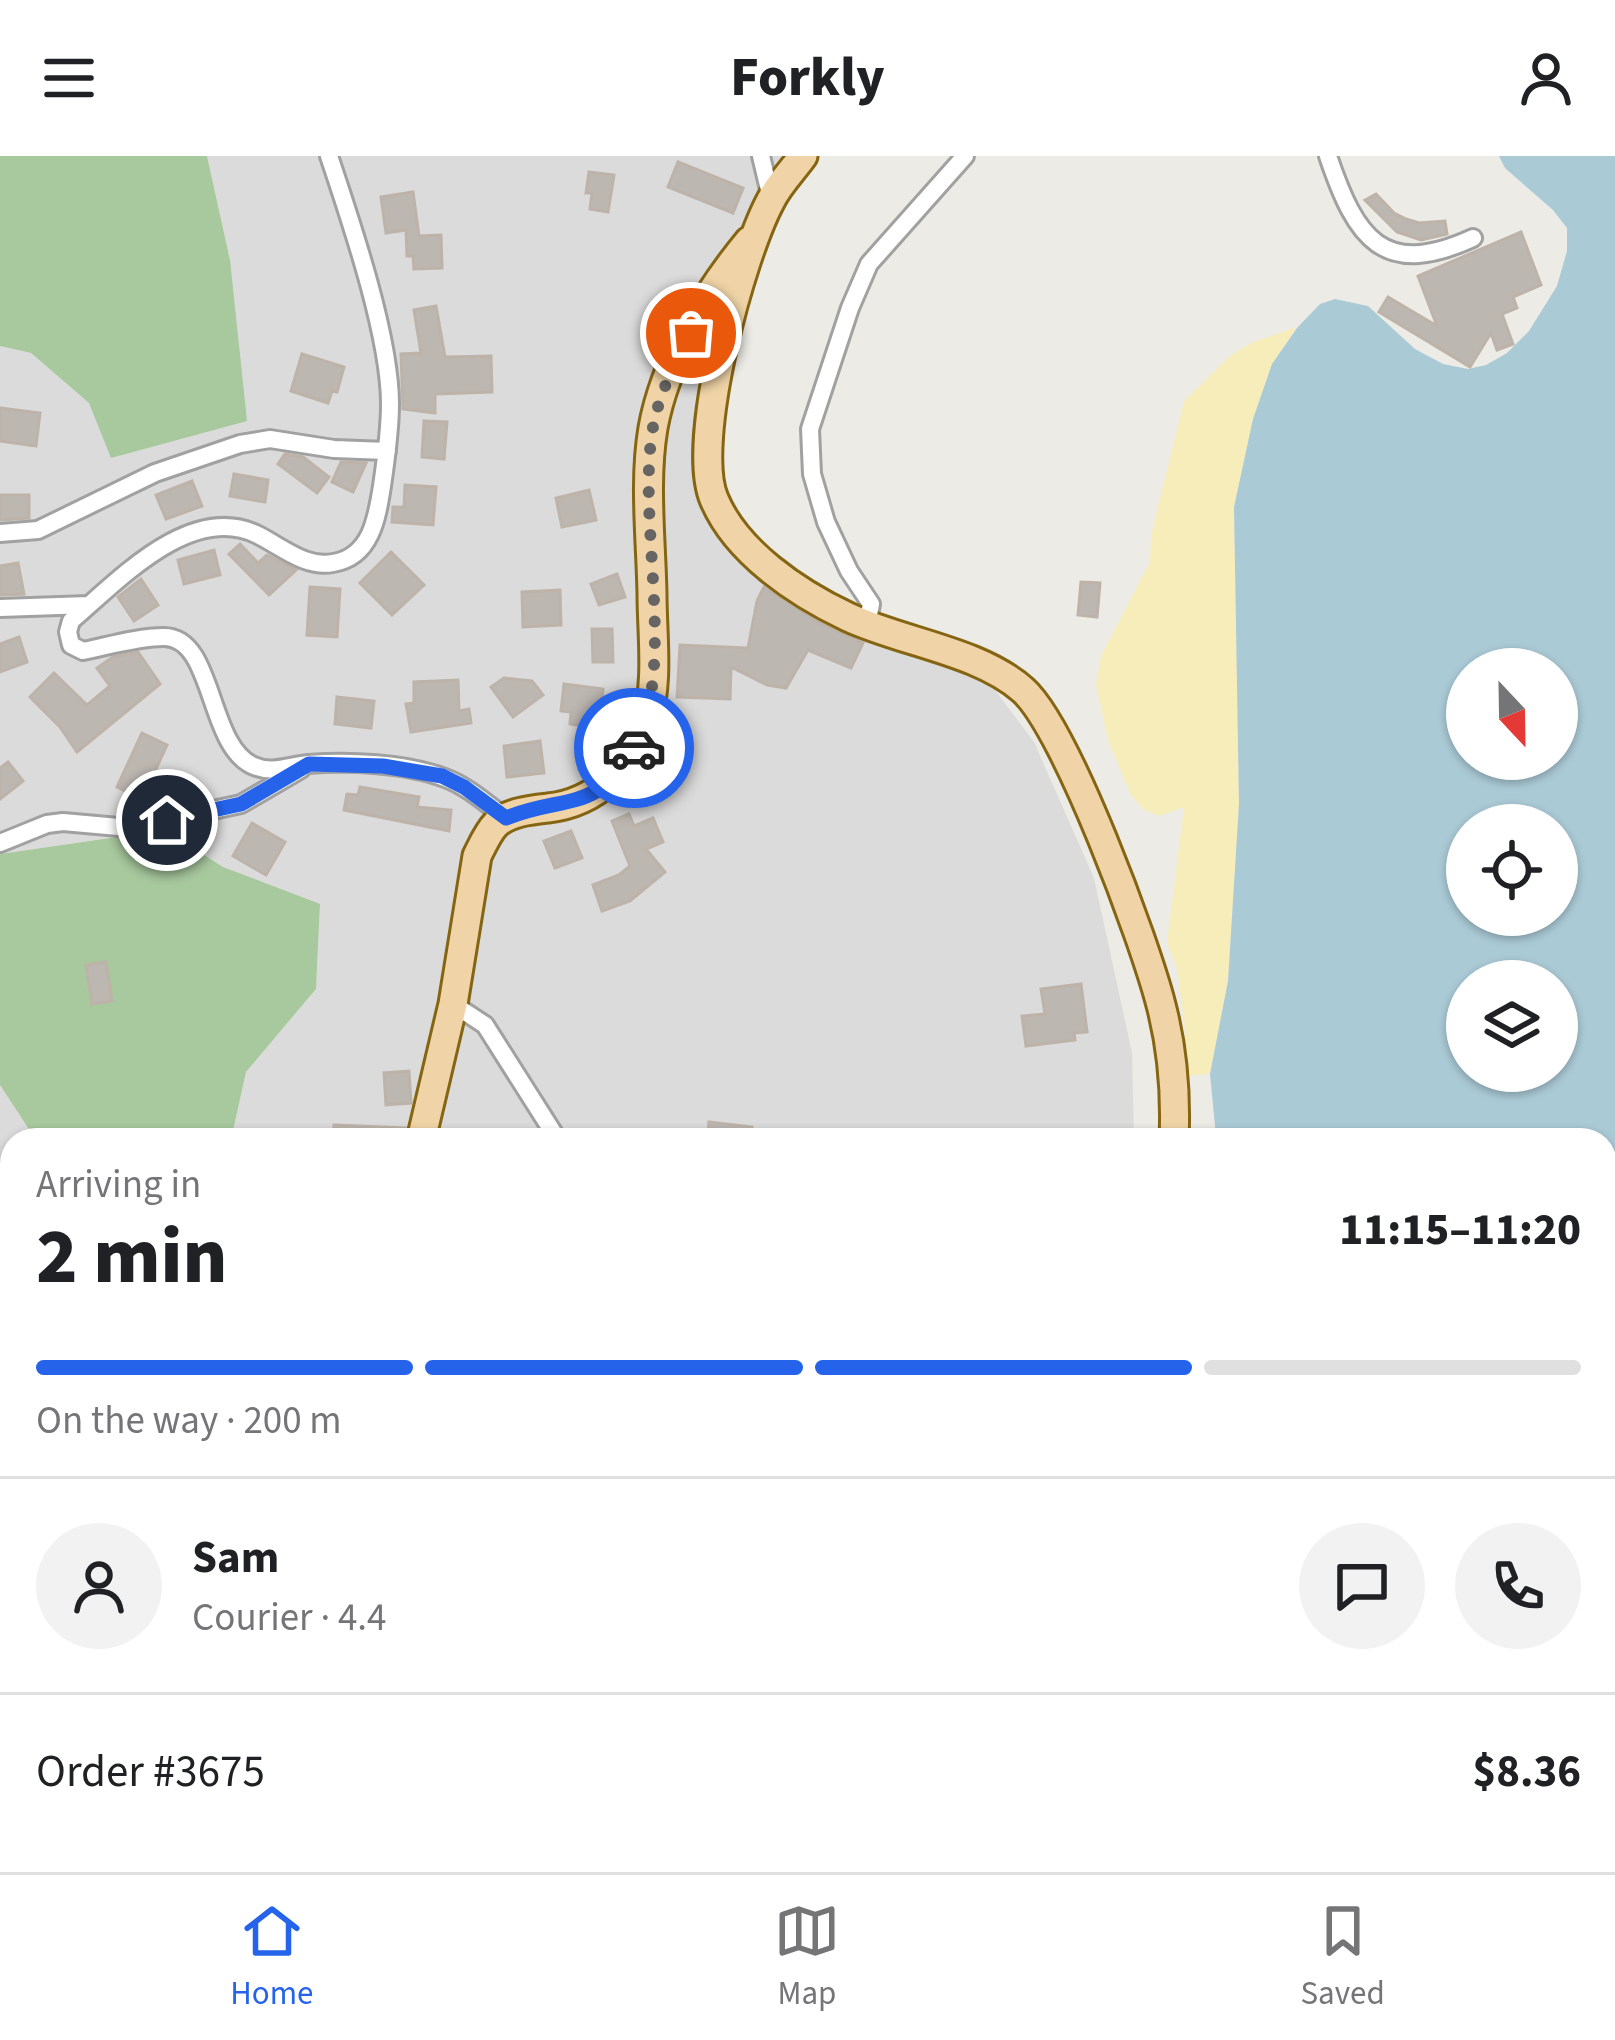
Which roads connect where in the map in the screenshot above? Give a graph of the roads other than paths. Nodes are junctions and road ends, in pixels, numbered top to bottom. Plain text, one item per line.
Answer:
1 (329, 156) edge
2 (761, 156) edge
3 (803, 156) edge
4 (965, 156) edge
5 (1328, 156) edge
6 (771, 199) junction
7 (760, 229) junction
8 (1473, 238) dead end
9 (387, 451) junction
10 (0, 533) edge
11 (90, 605) junction
12 (0, 608) edge
13 (867, 625) junction
14 (309, 764) junction
15 (506, 818) junction
16 (0, 844) edge
17 (453, 1004) junction
18 (424, 1128) edge
19 (550, 1128) edge
20 (1174, 1128) edge
21 (0, 1292) edge
22 (0, 1315) edge

1 - 9 street
2 - 6 street
3 - 6 main road
4 - 13 street
5 - 8 street
6 - 7 main road
7 - 13 main road
7 - 15 main road
9 - 10 street
9 - 11 street
11 - 12 street
11 - 14 street
13 - 20 main road
14 - 15 street
14 - 16 street
15 - 17 main road
17 - 18 main road
17 - 19 street
21 - 22 street

